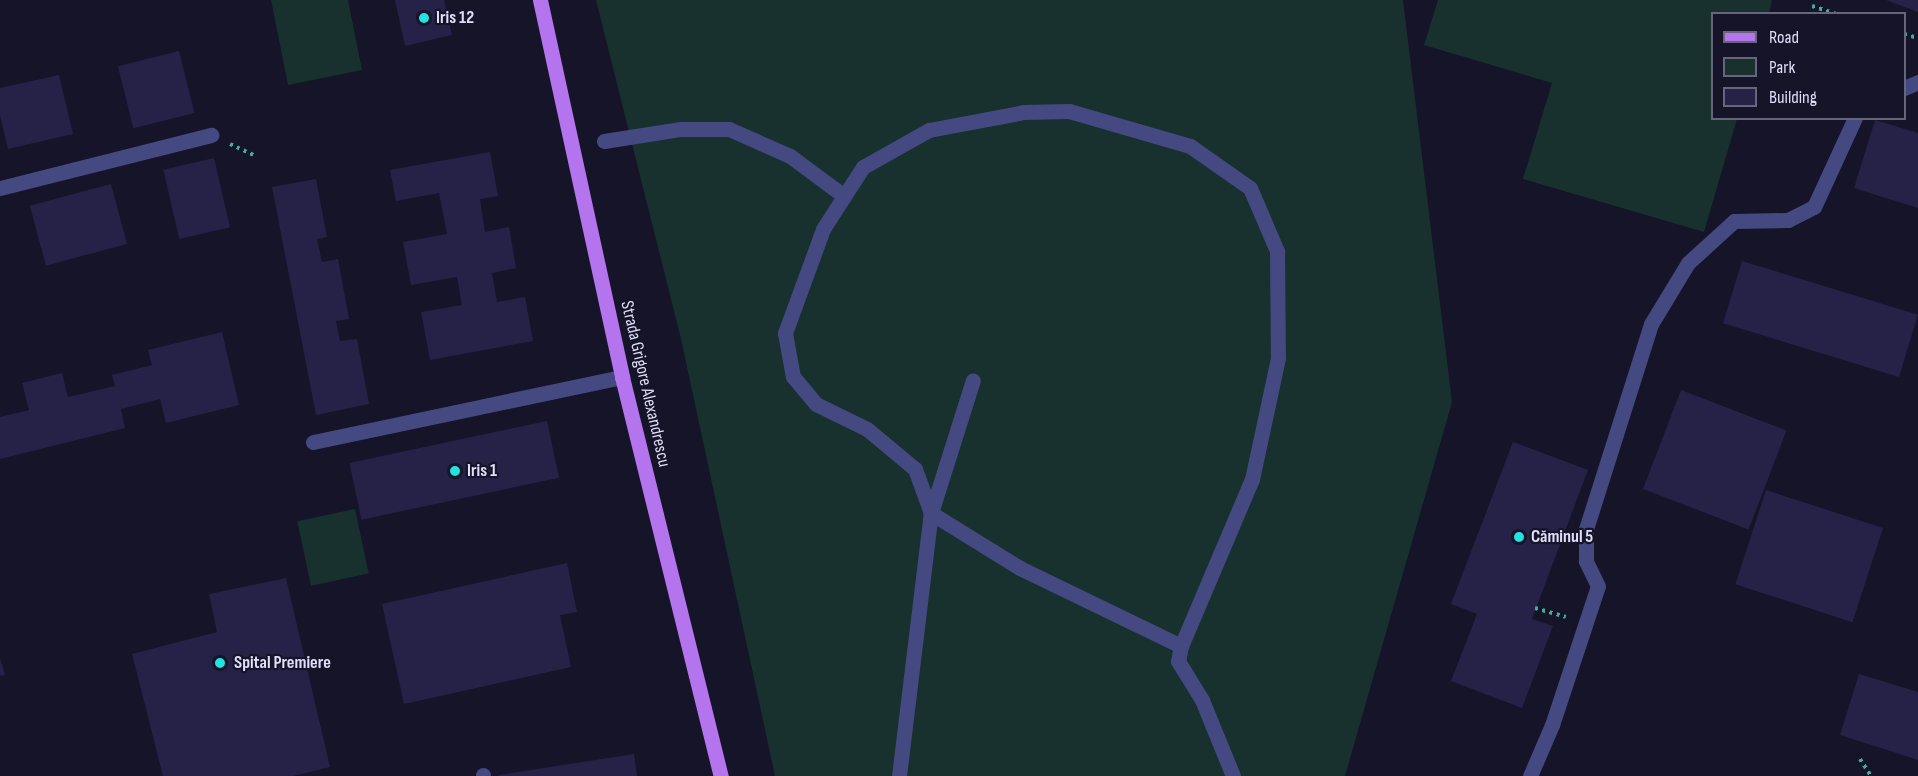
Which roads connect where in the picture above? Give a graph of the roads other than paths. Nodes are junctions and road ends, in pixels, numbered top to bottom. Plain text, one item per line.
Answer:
1 (540, 0) edge
2 (1854, 120) edge
3 (212, 135) dead end
4 (604, 141) dead end
5 (0, 188) edge
6 (844, 196) junction
7 (622, 377) junction
8 (973, 380) dead end
9 (313, 442) dead end
10 (931, 513) junction
11 (1181, 646) junction
12 (721, 776) edge
13 (899, 776) edge
14 (1233, 776) edge
15 (1530, 776) edge

1 - 7 main road, Strada Grigore Alexandrescu
2 - 15 street
3 - 5 street
4 - 6 street
6 - 10 street
6 - 11 street
7 - 9 street
7 - 12 main road, Strada Grigore Alexandrescu
8 - 10 street
10 - 11 street
10 - 13 street
11 - 14 street

